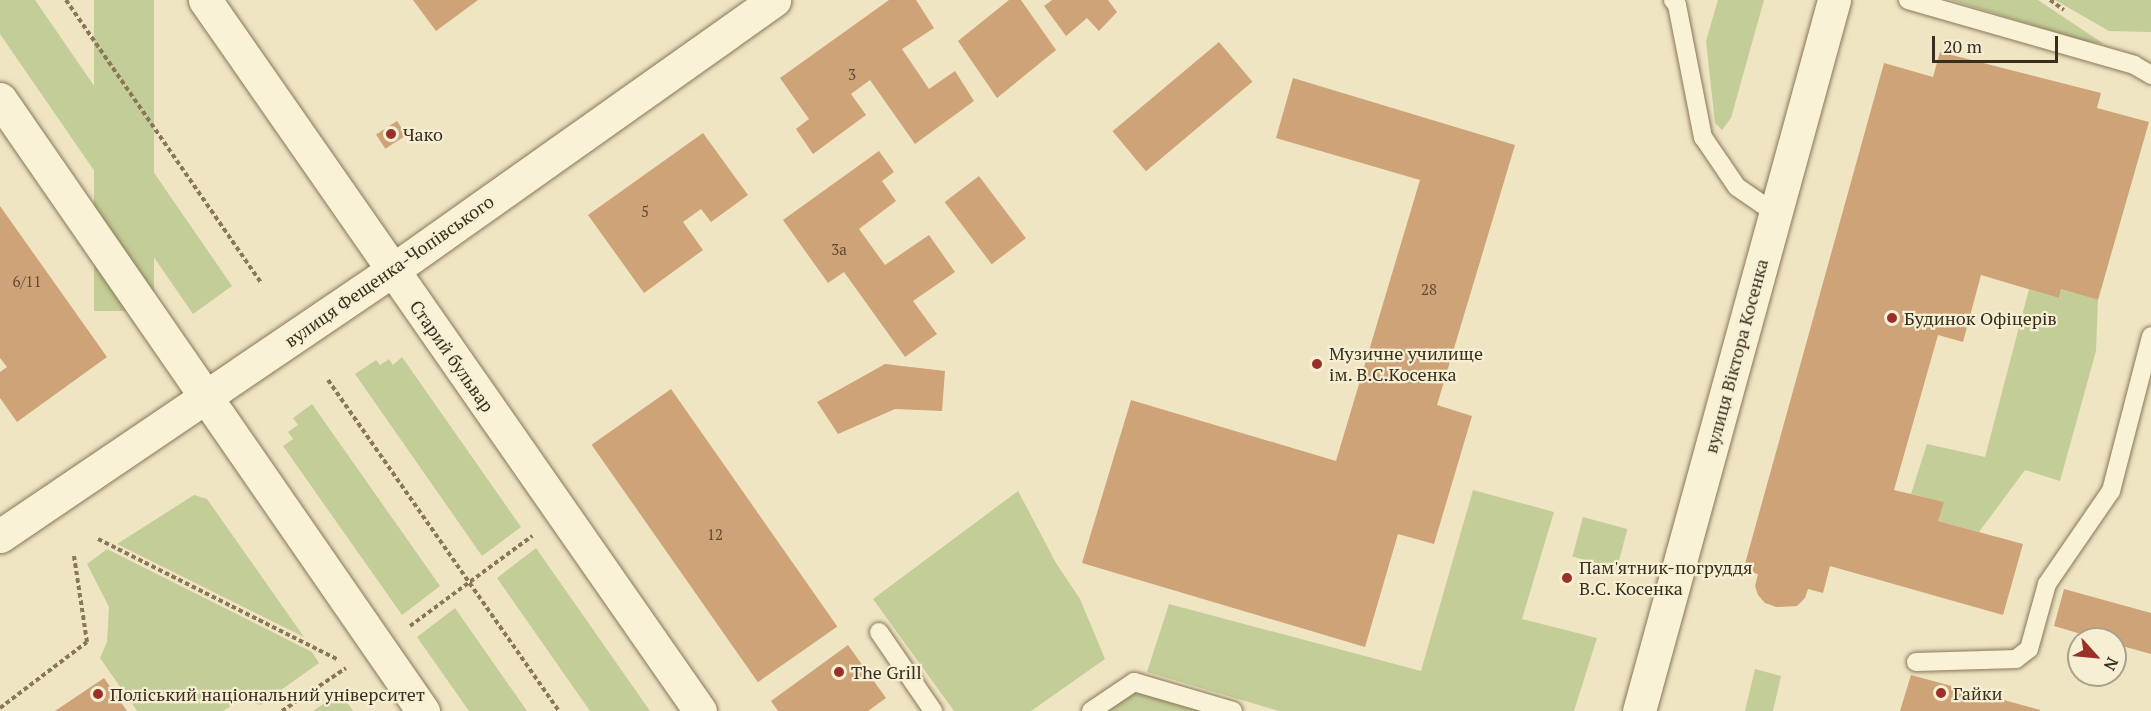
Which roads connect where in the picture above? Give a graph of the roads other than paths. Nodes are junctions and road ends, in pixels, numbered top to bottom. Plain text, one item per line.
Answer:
1 (205, 0) edge
2 (774, 0) edge
3 (1673, 0) edge
4 (1834, 0) edge
5 (1908, 0) edge
6 (2151, 75) edge
7 (0, 99) edge
8 (1775, 213) junction
9 (393, 270) junction
10 (2151, 336) edge
11 (207, 395) junction
12 (0, 536) edge
13 (879, 632) dead end
14 (1916, 662) dead end
15 (423, 711) edge
16 (700, 711) edge
17 (933, 711) edge
18 (1091, 711) edge
19 (1233, 711) edge
20 (1639, 711) edge

1 - 9 street, Старий бульвар
2 - 9 street, вулиця Фещенка-Чопівського
3 - 8 lane
4 - 8 street, вулиця Віктора Косенка
5 - 6 lane
7 - 11 street
8 - 20 street, вулиця Віктора Косенка
9 - 11 street, вулиця Фещенка-Чопівського
9 - 16 street, Старий бульвар
10 - 14 lane
11 - 12 street, вулиця Фещенка-Чопівського
11 - 15 street
13 - 17 lane
18 - 19 lane

